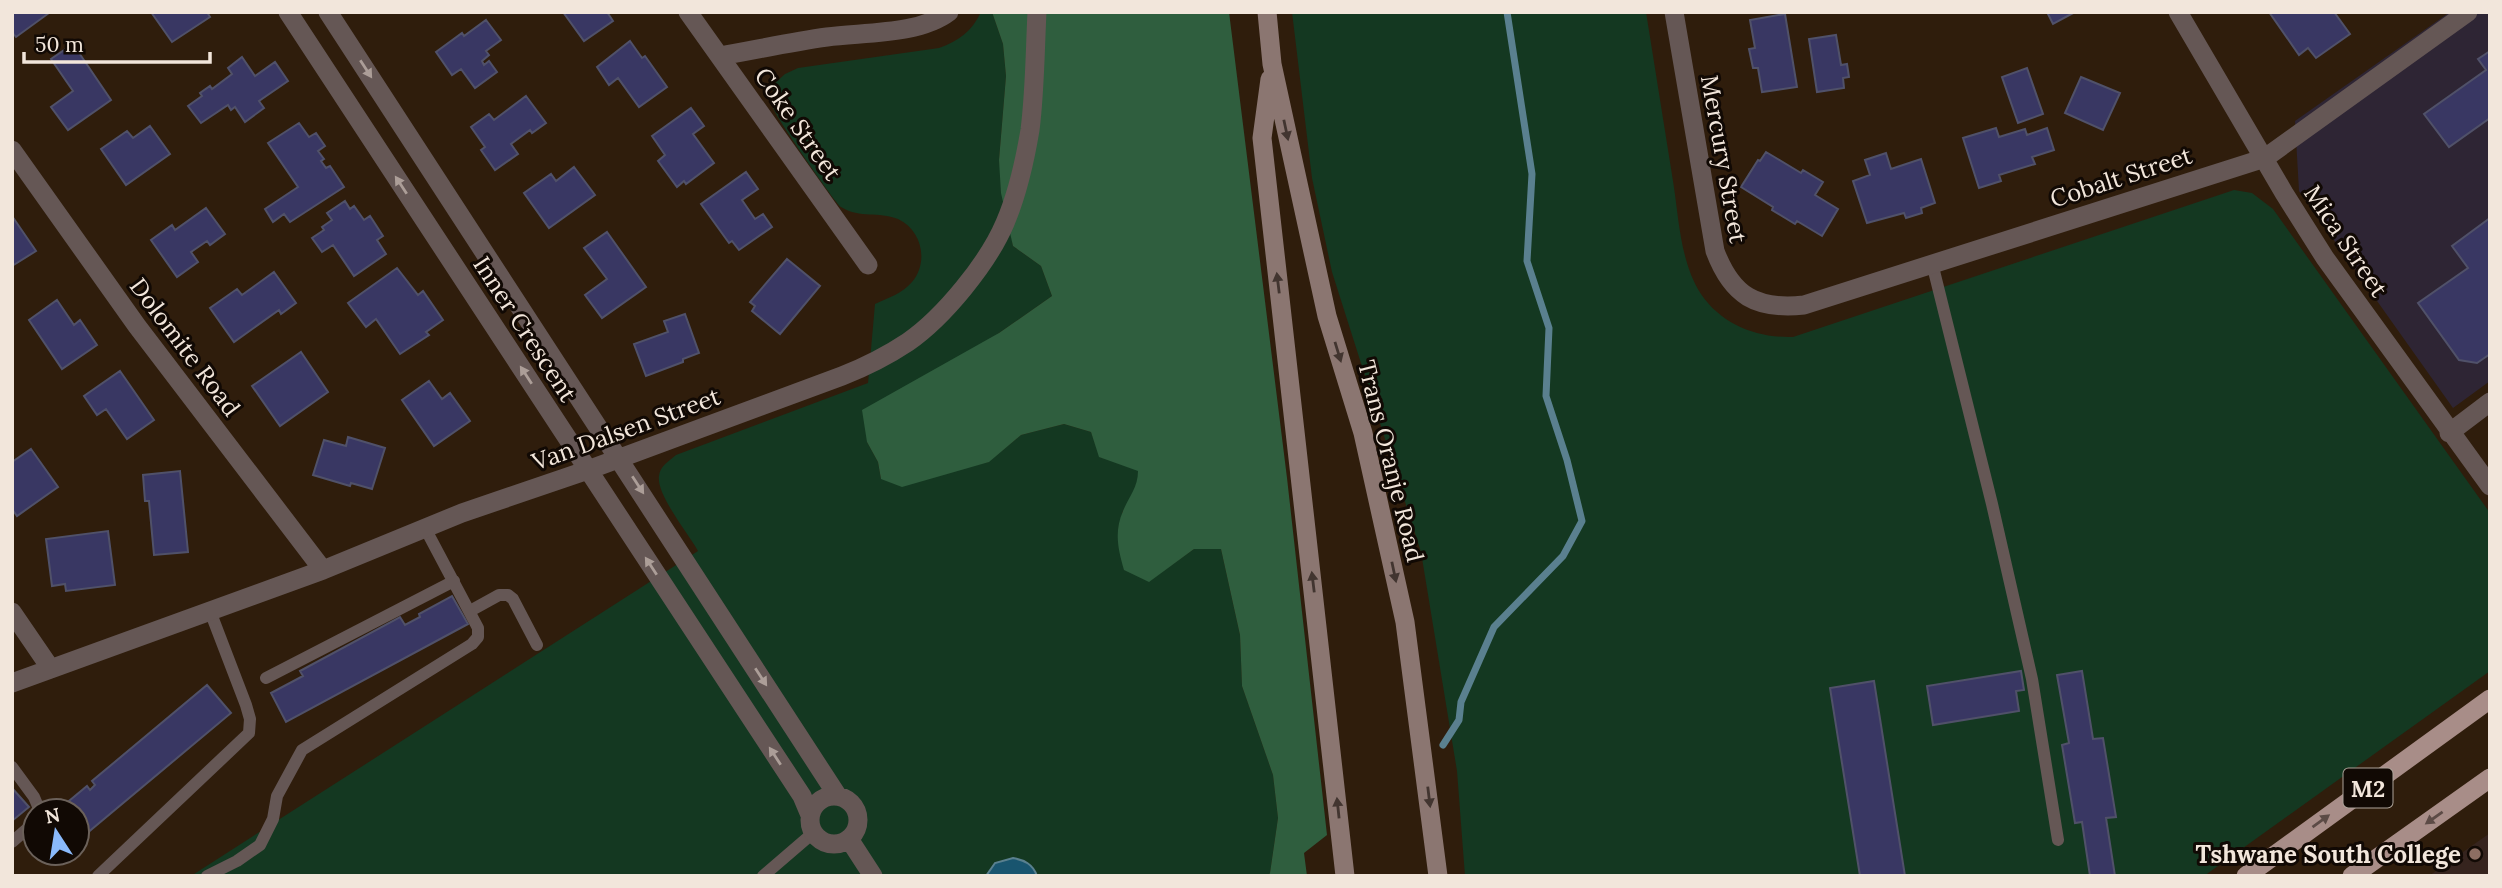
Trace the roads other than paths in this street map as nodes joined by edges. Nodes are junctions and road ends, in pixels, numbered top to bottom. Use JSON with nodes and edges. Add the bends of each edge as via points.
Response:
{"nodes":[{"id":1,"x":288,"y":12,"type":"edge"},
{"id":2,"x":328,"y":12,"type":"edge"},
{"id":3,"x":688,"y":12,"type":"edge"},
{"id":4,"x":949,"y":12,"type":"edge"},
{"id":5,"x":1037,"y":12,"type":"edge"},
{"id":6,"x":1267,"y":12,"type":"edge"},
{"id":7,"x":1674,"y":12,"type":"edge"},
{"id":8,"x":2178,"y":12,"type":"edge"},
{"id":9,"x":2468,"y":12,"type":"edge"},
{"id":10,"x":720,"y":56,"type":"junction"},
{"id":11,"x":1272,"y":64,"type":"junction"},
{"id":12,"x":12,"y":150,"type":"edge"},
{"id":13,"x":2265,"y":158,"type":"junction"},
{"id":14,"x":1932,"y":263,"type":"junction"},
{"id":15,"x":868,"y":265,"type":"dead end"},
{"id":16,"x":1753,"y":300,"type":"joint"},
{"id":17,"x":2490,"y":402,"type":"edge"},
{"id":18,"x":2449,"y":433,"type":"junction"},
{"id":19,"x":620,"y":457,"type":"junction"},
{"id":20,"x":588,"y":470,"type":"junction"},
{"id":21,"x":2490,"y":486,"type":"edge"},
{"id":22,"x":425,"y":528,"type":"junction"},
{"id":23,"x":323,"y":570,"type":"junction"},
{"id":24,"x":454,"y":580,"type":"junction"},
{"id":25,"x":210,"y":611,"type":"junction"},
{"id":26,"x":470,"y":611,"type":"junction"},
{"id":27,"x":12,"y":612,"type":"edge"},
{"id":28,"x":537,"y":645,"type":"dead end"},
{"id":29,"x":51,"y":669,"type":"junction"},
{"id":30,"x":266,"y":678,"type":"dead end"},
{"id":31,"x":12,"y":683,"type":"edge"},
{"id":32,"x":2490,"y":699,"type":"edge"},
{"id":33,"x":12,"y":767,"type":"edge"},
{"id":34,"x":2490,"y":778,"type":"edge"},
{"id":35,"x":837,"y":795,"type":"junction"},
{"id":36,"x":34,"y":797,"type":"edge"},
{"id":37,"x":812,"y":824,"type":"junction"},
{"id":38,"x":849,"y":839,"type":"junction"},
{"id":39,"x":2058,"y":840,"type":"dead end"},
{"id":40,"x":98,"y":876,"type":"edge"},
{"id":41,"x":207,"y":876,"type":"edge"},
{"id":42,"x":763,"y":876,"type":"edge"},
{"id":43,"x":873,"y":876,"type":"edge"},
{"id":44,"x":1345,"y":876,"type":"edge"},
{"id":45,"x":1438,"y":876,"type":"edge"},
{"id":46,"x":2246,"y":876,"type":"edge"},
{"id":47,"x":2352,"y":876,"type":"edge"}],
"edges":[{"from":20,"to":1,"type":"street","name":"Inner Crescent","one_way":true},
{"from":2,"to":19,"type":"street","name":"Inner Crescent","one_way":true},
{"from":3,"to":10,"type":"street","name":"Coke Street"},
{"from":4,"to":10,"type":"street","via":[[908,28]]},
{"from":5,"to":19,"type":"street","name":"Van Dalsen Street","via":[[1029,131],[1005,223],[977,269],[930,324],[866,367]]},
{"from":6,"to":11,"type":"main road","name":"Trans Oranje Road"},
{"from":7,"to":16,"type":"street","name":"Mercury Street","via":[[1715,251],[1729,282]]},
{"from":8,"to":13,"type":"street","name":"Mica Street"},
{"from":9,"to":13,"type":"street","name":"Cobalt Street"},
{"from":10,"to":15,"type":"street","name":"Coke Street"},
{"from":44,"to":11,"type":"main road","name":"Trans Oranje Road","one_way":true,"via":[[1262,138]]},
{"from":11,"to":45,"type":"main road","name":"Trans Oranje Road","one_way":true,"via":[[1327,316],[1363,433],[1405,622]]},
{"from":12,"to":23,"type":"street","name":"Dolomite Road","via":[[137,326]]},
{"from":13,"to":14,"type":"street","name":"Cobalt Street"},
{"from":13,"to":18,"type":"street","name":"Mica Street","via":[[2325,258]]},
{"from":14,"to":16,"type":"street","name":"Cobalt Street","via":[[1804,305],[1776,307]]},
{"from":14,"to":39,"type":"lane","via":[[2032,680]]},
{"from":17,"to":18,"type":"street"},
{"from":18,"to":21,"type":"street","name":"Mica Street"},
{"from":19,"to":20,"type":"street","name":"Van Dalsen Street"},
{"from":19,"to":35,"type":"street","name":"Inner Crescent","one_way":true},
{"from":20,"to":22,"type":"street","name":"Van Dalsen Street"},
{"from":37,"to":20,"type":"street","name":"Inner Crescent","one_way":true,"via":[[794,784]]},
{"from":22,"to":23,"type":"street","name":"Van Dalsen Street"},
{"from":22,"to":24,"type":"lane"},
{"from":23,"to":25,"type":"street","name":"Van Dalsen Street"},
{"from":24,"to":26,"type":"lane"},
{"from":24,"to":30,"type":"lane"},
{"from":25,"to":29,"type":"street","name":"Van Dalsen Street"},
{"from":25,"to":40,"type":"lane","via":[[246,705],[249,733]]},
{"from":26,"to":28,"type":"lane","via":[[508,595]]},
{"from":26,"to":41,"type":"lane","via":[[478,628],[472,644],[302,750],[277,796],[273,819],[260,845]]},
{"from":27,"to":29,"type":"street"},
{"from":29,"to":31,"type":"street","name":"Van Dalsen Street"},
{"from":46,"to":32,"type":"main road","number":"M2","one_way":true},
{"from":33,"to":36,"type":"lane"},
{"from":34,"to":47,"type":"main road","number":"M2","one_way":true},
{"from":35,"to":37,"type":"street","via":[[815,804]]},
{"from":35,"to":38,"type":"street","via":[[856,810],[858,826]]},
{"from":37,"to":38,"type":"street","via":[[819,839],[833,844]]},
{"from":37,"to":42,"type":"lane"},
{"from":38,"to":43,"type":"street"}]}
